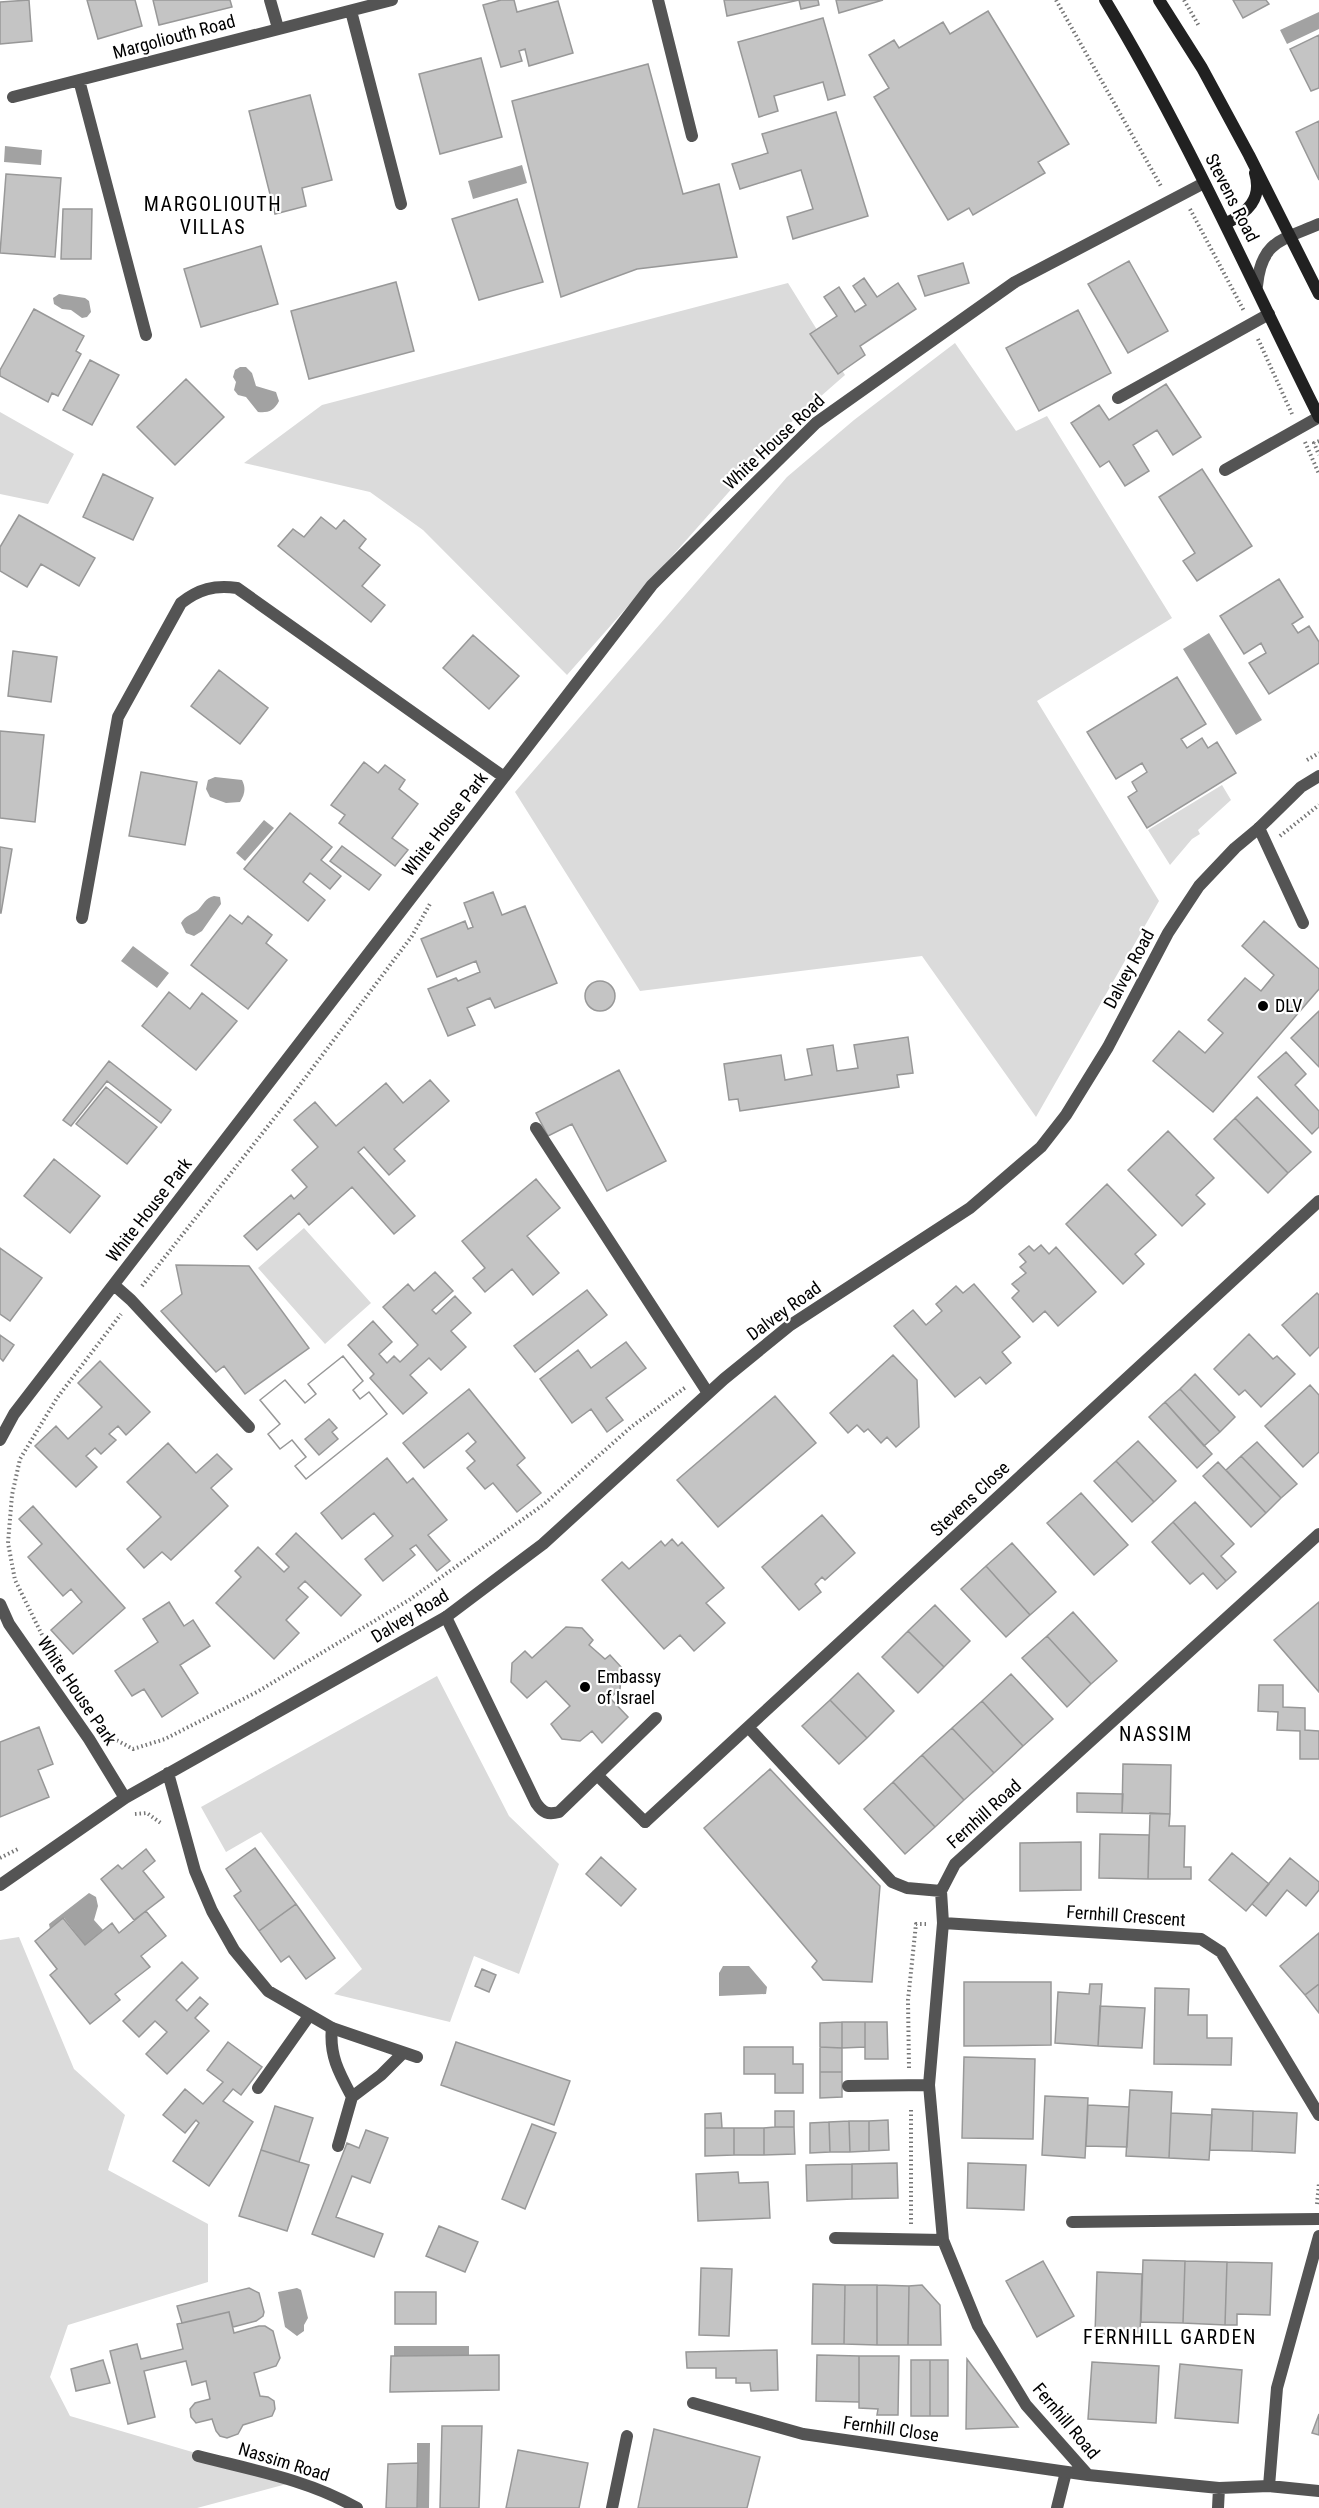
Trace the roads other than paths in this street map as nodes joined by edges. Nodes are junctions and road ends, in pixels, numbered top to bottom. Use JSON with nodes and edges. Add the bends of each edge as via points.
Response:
{"nodes":[{"id":1,"x":270,"y":0,"type":"edge"},
{"id":2,"x":392,"y":0,"type":"edge"},
{"id":3,"x":658,"y":0,"type":"edge"},
{"id":4,"x":1105,"y":0,"type":"edge"},
{"id":5,"x":1158,"y":0,"type":"edge"},
{"id":6,"x":351,"y":11,"type":"junction"},
{"id":7,"x":278,"y":28,"type":"junction"},
{"id":8,"x":79,"y":80,"type":"junction"},
{"id":9,"x":12,"y":97,"type":"dead end"},
{"id":10,"x":692,"y":136,"type":"dead end"},
{"id":11,"x":1250,"y":155,"type":"junction"},
{"id":12,"x":1204,"y":183,"type":"junction"},
{"id":13,"x":401,"y":204,"type":"dead end"},
{"id":14,"x":1225,"y":224,"type":"junction"},
{"id":15,"x":1319,"y":224,"type":"edge"},
{"id":16,"x":1292,"y":236,"type":"junction"},
{"id":17,"x":1257,"y":286,"type":"junction"},
{"id":18,"x":1319,"y":294,"type":"edge"},
{"id":19,"x":1269,"y":314,"type":"junction"},
{"id":20,"x":146,"y":335,"type":"dead end"},
{"id":21,"x":1118,"y":398,"type":"dead end"},
{"id":22,"x":1319,"y":417,"type":"edge"},
{"id":23,"x":1225,"y":470,"type":"dead end"},
{"id":24,"x":1319,"y":776,"type":"edge"},
{"id":25,"x":504,"y":777,"type":"junction"},
{"id":26,"x":1259,"y":828,"type":"junction"},
{"id":27,"x":82,"y":918,"type":"dead end"},
{"id":28,"x":1303,"y":922,"type":"dead end"},
{"id":29,"x":536,"y":1128,"type":"dead end"},
{"id":30,"x":1319,"y":1201,"type":"edge"},
{"id":31,"x":114,"y":1285,"type":"junction"},
{"id":32,"x":708,"y":1393,"type":"junction"},
{"id":33,"x":249,"y":1427,"type":"dead end"},
{"id":34,"x":0,"y":1440,"type":"edge"},
{"id":35,"x":1319,"y":1534,"type":"edge"},
{"id":36,"x":0,"y":1604,"type":"edge"},
{"id":37,"x":446,"y":1617,"type":"junction"},
{"id":38,"x":656,"y":1718,"type":"dead end"},
{"id":39,"x":749,"y":1728,"type":"junction"},
{"id":40,"x":168,"y":1773,"type":"junction"},
{"id":41,"x":597,"y":1775,"type":"junction"},
{"id":42,"x":125,"y":1798,"type":"junction"},
{"id":43,"x":0,"y":1885,"type":"edge"},
{"id":44,"x":941,"y":1891,"type":"junction"},
{"id":45,"x":943,"y":1923,"type":"junction"},
{"id":46,"x":309,"y":2016,"type":"junction"},
{"id":47,"x":332,"y":2028,"type":"junction"},
{"id":48,"x":403,"y":2053,"type":"junction"},
{"id":49,"x":417,"y":2058,"type":"dead end"},
{"id":50,"x":929,"y":2085,"type":"junction"},
{"id":51,"x":848,"y":2086,"type":"dead end"},
{"id":52,"x":258,"y":2088,"type":"dead end"},
{"id":53,"x":352,"y":2097,"type":"junction"},
{"id":54,"x":1319,"y":2115,"type":"edge"},
{"id":55,"x":338,"y":2146,"type":"dead end"},
{"id":56,"x":1319,"y":2219,"type":"edge"},
{"id":57,"x":1072,"y":2222,"type":"dead end"},
{"id":58,"x":1319,"y":2236,"type":"edge"},
{"id":59,"x":835,"y":2238,"type":"dead end"},
{"id":60,"x":943,"y":2240,"type":"junction"},
{"id":61,"x":693,"y":2403,"type":"dead end"},
{"id":62,"x":627,"y":2436,"type":"dead end"},
{"id":63,"x":198,"y":2456,"type":"dead end"},
{"id":64,"x":1066,"y":2472,"type":"junction"},
{"id":65,"x":1088,"y":2475,"type":"junction"},
{"id":66,"x":1269,"y":2486,"type":"junction"},
{"id":67,"x":1218,"y":2488,"type":"junction"},
{"id":68,"x":1319,"y":2491,"type":"edge"},
{"id":69,"x":357,"y":2508,"type":"edge"},
{"id":70,"x":612,"y":2508,"type":"edge"},
{"id":71,"x":1057,"y":2508,"type":"edge"},
{"id":72,"x":1218,"y":2508,"type":"edge"}],
"edges":[{"from":1,"to":7,"type":"street"},
{"from":2,"to":6,"type":"street","name":"Margoliouth Road"},
{"from":3,"to":10,"type":"street"},
{"from":4,"to":12,"type":"main road","name":"Stevens Road","via":[[1144,65]]},
{"from":5,"to":11,"type":"main road","name":"Stevens Road","via":[[1202,68]]},
{"from":6,"to":7,"type":"street","name":"Margoliouth Road"},
{"from":6,"to":13,"type":"street"},
{"from":7,"to":8,"type":"street","name":"Margoliouth Road"},
{"from":8,"to":9,"type":"street","name":"Margoliouth Road"},
{"from":8,"to":20,"type":"street"},
{"from":11,"to":14,"type":"main road","via":[[1257,181],[1256,195],[1245,213]]},
{"from":11,"to":16,"type":"main road","name":"Stevens Road"},
{"from":12,"to":14,"type":"main road","name":"Stevens Road"},
{"from":12,"to":25,"type":"street","name":"White House Road","via":[[1015,282],[816,423],[652,585]]},
{"from":14,"to":17,"type":"main road","name":"Stevens Road"},
{"from":15,"to":16,"type":"street"},
{"from":16,"to":17,"type":"street","via":[[1265,254],[1258,267]]},
{"from":16,"to":18,"type":"main road","name":"Stevens Road"},
{"from":17,"to":19,"type":"main road","name":"Stevens Road"},
{"from":19,"to":21,"type":"street"},
{"from":19,"to":22,"type":"main road","name":"Stevens Road"},
{"from":22,"to":23,"type":"street"},
{"from":24,"to":26,"type":"street","name":"Dalvey Road","via":[[1301,787]]},
{"from":25,"to":27,"type":"street","name":"White House Park","via":[[237,588],[207,588],[181,603],[118,717]]},
{"from":25,"to":31,"type":"street","name":"White House Park"},
{"from":26,"to":28,"type":"street"},
{"from":26,"to":32,"type":"street","name":"Dalvey Road","via":[[1199,886],[1168,933],[1108,1047],[1041,1147],[970,1208],[789,1326]]},
{"from":29,"to":32,"type":"street"},
{"from":30,"to":39,"type":"street","name":"Stevens Close"},
{"from":31,"to":33,"type":"street"},
{"from":31,"to":34,"type":"street","name":"White House Park","via":[[14,1414]]},
{"from":32,"to":37,"type":"street","name":"Dalvey Road","via":[[543,1544]]},
{"from":35,"to":44,"type":"street","name":"Fernhill Road","via":[[955,1864]]},
{"from":36,"to":42,"type":"street","name":"White House Park","via":[[9,1624]]},
{"from":37,"to":40,"type":"street","name":"Dalvey Road"},
{"from":37,"to":41,"type":"street","via":[[541,1810],[559,1812]]},
{"from":38,"to":41,"type":"street"},
{"from":39,"to":41,"type":"street","name":"Stevens Close","via":[[645,1822]]},
{"from":39,"to":44,"type":"street","via":[[892,1882],[907,1888]]},
{"from":40,"to":42,"type":"street","name":"Dalvey Road"},
{"from":40,"to":46,"type":"street","via":[[195,1871],[234,1950],[268,1991]]},
{"from":42,"to":43,"type":"street","name":"Dalvey Road"},
{"from":44,"to":45,"type":"street","name":"Fernhill Road"},
{"from":45,"to":50,"type":"street","name":"Fernhill Road"},
{"from":45,"to":54,"type":"street","name":"Fernhill Crescent","via":[[1201,1939],[1221,1952]]},
{"from":46,"to":47,"type":"street"},
{"from":46,"to":52,"type":"street"},
{"from":47,"to":48,"type":"street"},
{"from":47,"to":53,"type":"street","via":[[334,2064]]},
{"from":48,"to":49,"type":"street"},
{"from":48,"to":53,"type":"street"},
{"from":50,"to":51,"type":"street"},
{"from":50,"to":60,"type":"street","name":"Fernhill Road"},
{"from":53,"to":55,"type":"street"},
{"from":56,"to":57,"type":"street"},
{"from":58,"to":66,"type":"street","via":[[1277,2388]]},
{"from":59,"to":60,"type":"street"},
{"from":60,"to":65,"type":"street","name":"Fernhill Road","via":[[978,2326],[1026,2405]]},
{"from":61,"to":64,"type":"street","name":"Fernhill Close","via":[[803,2434]]},
{"from":62,"to":70,"type":"street"},
{"from":63,"to":69,"type":"street","name":"Nassim Road","via":[[297,2481]]},
{"from":64,"to":65,"type":"street","name":"Fernhill Close"},
{"from":64,"to":71,"type":"street"},
{"from":65,"to":67,"type":"street","name":"Fernhill Road"},
{"from":66,"to":67,"type":"street","name":"Fernhill Road"},
{"from":66,"to":68,"type":"street","name":"Fernhill Road"},
{"from":67,"to":72,"type":"street"}]}
